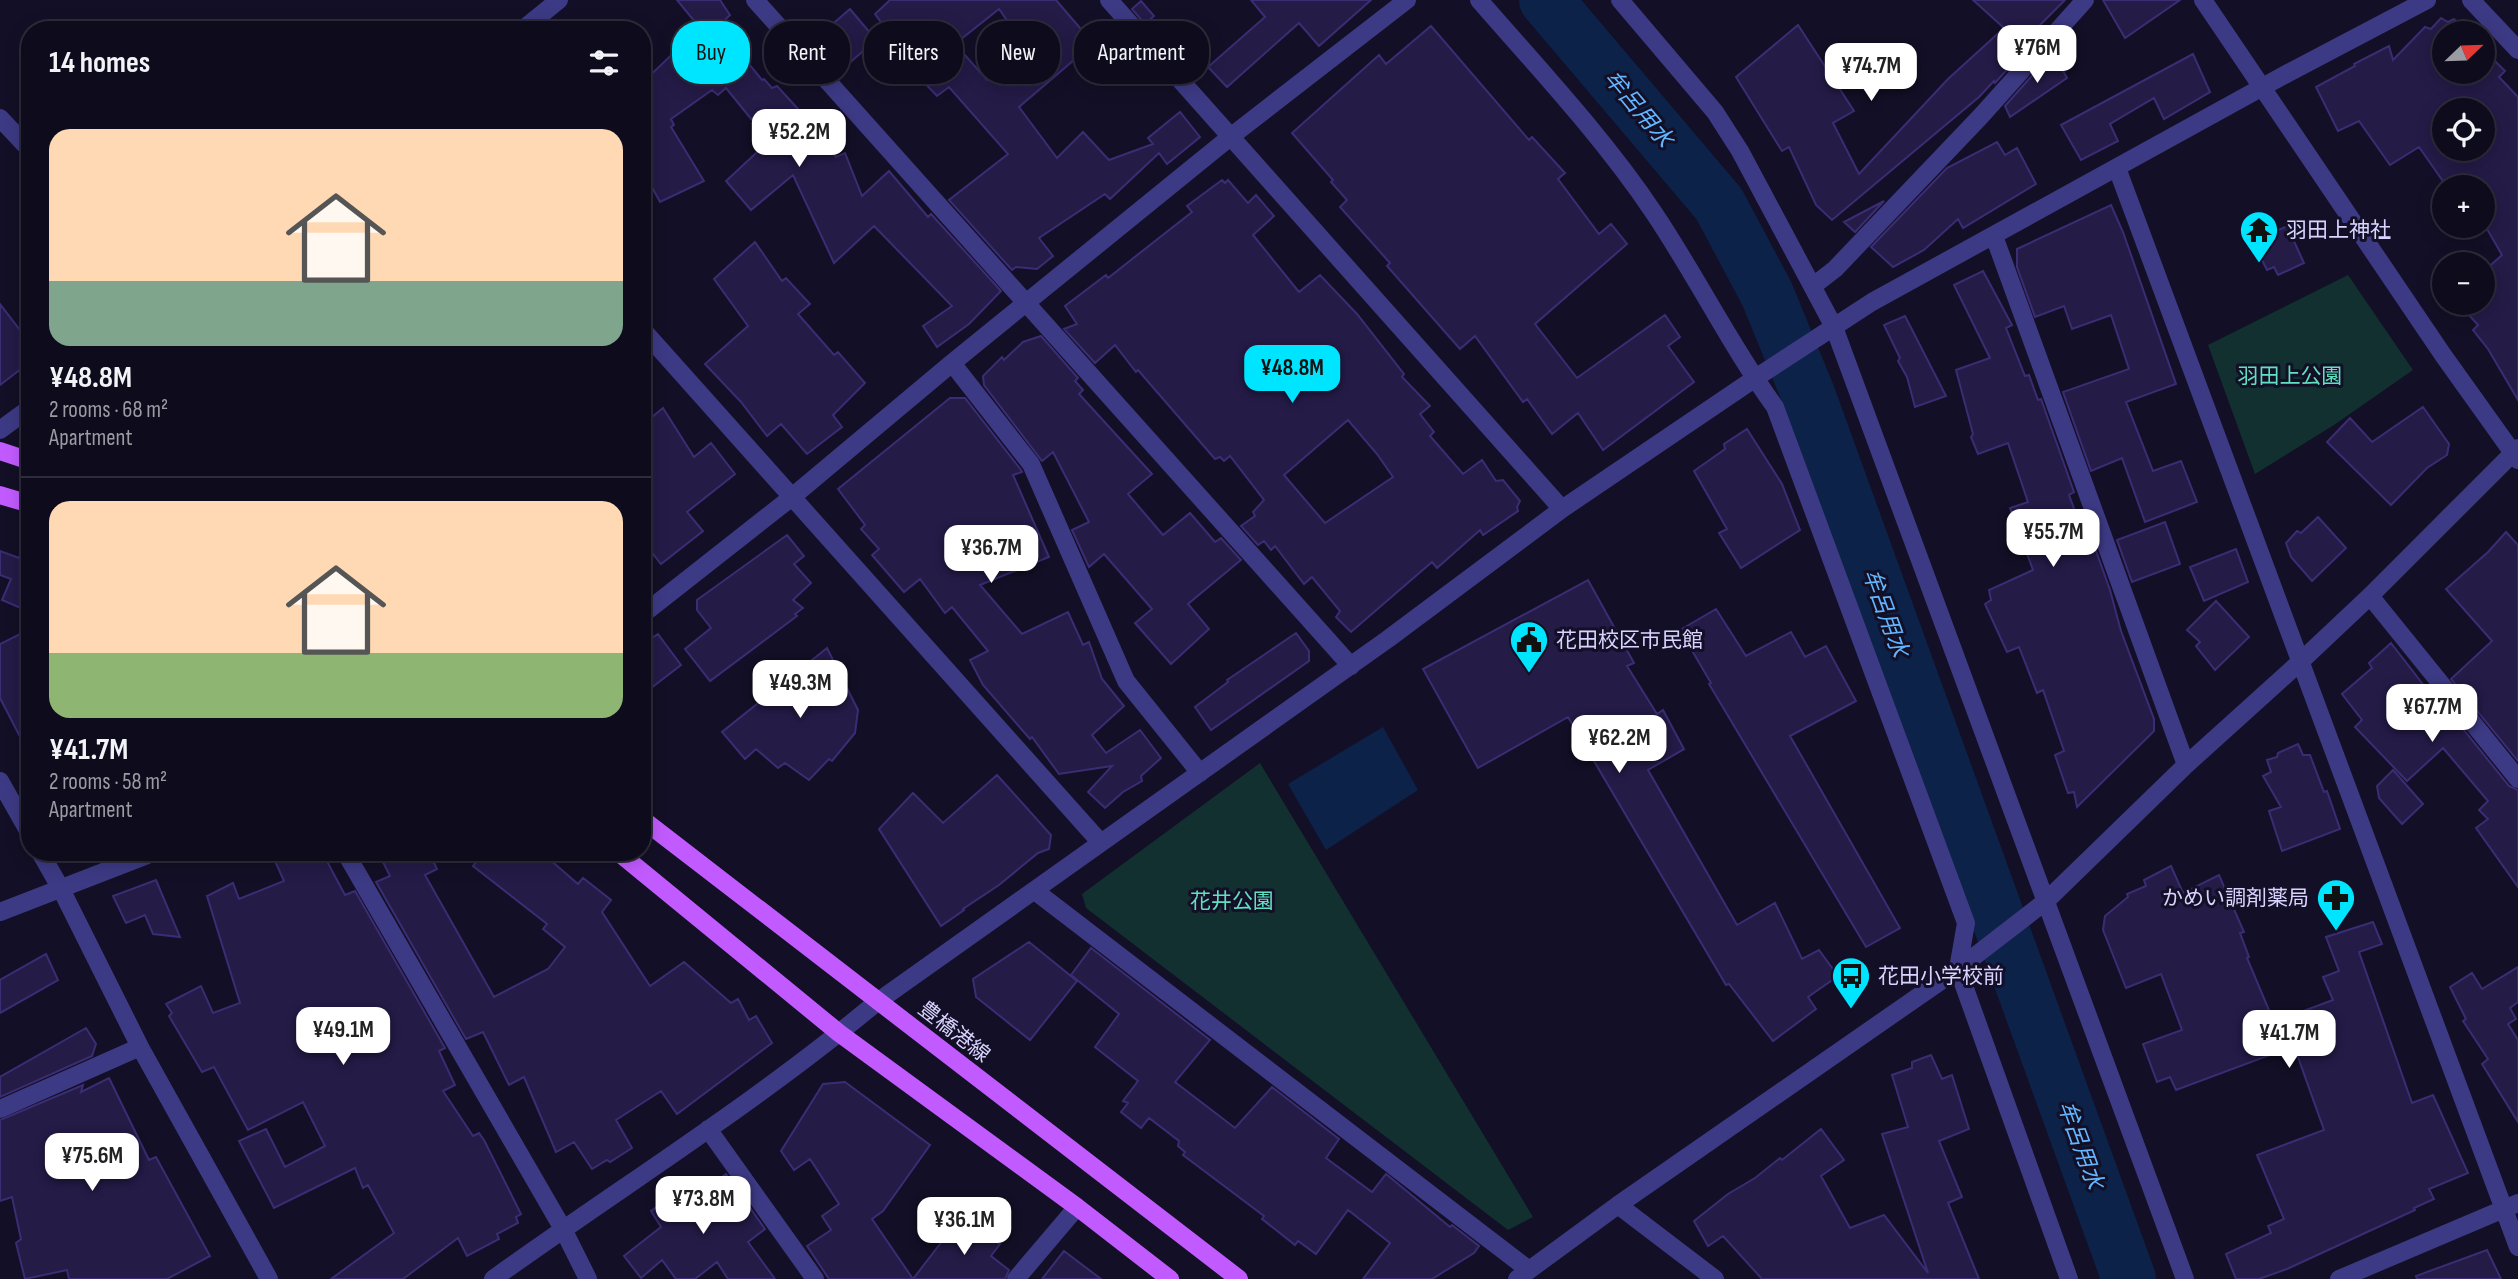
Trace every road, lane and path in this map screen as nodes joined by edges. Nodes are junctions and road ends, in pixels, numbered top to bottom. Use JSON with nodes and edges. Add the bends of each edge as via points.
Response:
{"nodes":[{"id":1,"x":559,"y":0,"type":"edge"},
{"id":2,"x":755,"y":0,"type":"edge"},
{"id":3,"x":1109,"y":0,"type":"edge"},
{"id":4,"x":1407,"y":0,"type":"edge"},
{"id":5,"x":1479,"y":0,"type":"edge"},
{"id":6,"x":1619,"y":0,"type":"edge"},
{"id":7,"x":2085,"y":0,"type":"edge"},
{"id":8,"x":2203,"y":0,"type":"edge"},
{"id":9,"x":2427,"y":0,"type":"edge"},
{"id":10,"x":2471,"y":0,"type":"edge"},
{"id":11,"x":533,"y":21,"type":"edge"},
{"id":12,"x":2518,"y":50,"type":"edge"},
{"id":13,"x":2263,"y":88,"type":"junction"},
{"id":14,"x":0,"y":118,"type":"edge"},
{"id":15,"x":1229,"y":138,"type":"junction"},
{"id":16,"x":21,"y":140,"type":"edge"},
{"id":17,"x":2117,"y":168,"type":"junction"},
{"id":18,"x":1994,"y":236,"type":"junction"},
{"id":19,"x":1813,"y":286,"type":"junction"},
{"id":20,"x":1025,"y":304,"type":"junction"},
{"id":21,"x":1834,"y":327,"type":"junction"},
{"id":22,"x":651,"y":339,"type":"edge"},
{"id":23,"x":952,"y":363,"type":"junction"},
{"id":24,"x":1754,"y":379,"type":"junction"},
{"id":25,"x":21,"y":415,"type":"edge"},
{"id":26,"x":0,"y":430,"type":"edge"},
{"id":27,"x":0,"y":452,"type":"edge"},
{"id":28,"x":2516,"y":454,"type":"edge"},
{"id":29,"x":21,"y":458,"type":"edge"},
{"id":30,"x":0,"y":495,"type":"edge"},
{"id":31,"x":792,"y":497,"type":"junction"},
{"id":32,"x":21,"y":501,"type":"edge"},
{"id":33,"x":1562,"y":509,"type":"junction"},
{"id":34,"x":2370,"y":596,"type":"junction"},
{"id":35,"x":651,"y":608,"type":"edge"},
{"id":36,"x":2300,"y":662,"type":"junction"},
{"id":37,"x":1351,"y":666,"type":"junction"},
{"id":38,"x":2186,"y":765,"type":"junction"},
{"id":39,"x":1200,"y":773,"type":"junction"},
{"id":40,"x":2518,"y":779,"type":"edge"},
{"id":41,"x":0,"y":781,"type":"edge"},
{"id":42,"x":21,"y":818,"type":"edge"},
{"id":43,"x":651,"y":826,"type":"edge"},
{"id":44,"x":1101,"y":843,"type":"junction"},
{"id":45,"x":45,"y":861,"type":"edge"},
{"id":46,"x":132,"y":861,"type":"edge"},
{"id":47,"x":350,"y":861,"type":"edge"},
{"id":48,"x":629,"y":861,"type":"edge"},
{"id":49,"x":61,"y":889,"type":"junction"},
{"id":50,"x":1035,"y":891,"type":"junction"},
{"id":51,"x":2046,"y":901,"type":"junction"},
{"id":52,"x":0,"y":912,"type":"edge"},
{"id":53,"x":1958,"y":969,"type":"junction"},
{"id":54,"x":877,"y":1002,"type":"junction"},
{"id":55,"x":839,"y":1033,"type":"junction"},
{"id":56,"x":140,"y":1047,"type":"junction"},
{"id":57,"x":0,"y":1109,"type":"edge"},
{"id":58,"x":708,"y":1129,"type":"junction"},
{"id":59,"x":1618,"y":1205,"type":"junction"},
{"id":60,"x":2511,"y":1206,"type":"edge"},
{"id":61,"x":1077,"y":1207,"type":"junction"},
{"id":62,"x":562,"y":1229,"type":"junction"},
{"id":63,"x":2518,"y":1247,"type":"edge"},
{"id":64,"x":2366,"y":1274,"type":"edge"},
{"id":65,"x":1523,"y":1275,"type":"edge"},
{"id":66,"x":269,"y":1279,"type":"edge"},
{"id":67,"x":493,"y":1279,"type":"edge"},
{"id":68,"x":589,"y":1279,"type":"edge"},
{"id":69,"x":815,"y":1279,"type":"edge"},
{"id":70,"x":1016,"y":1279,"type":"edge"},
{"id":71,"x":1170,"y":1279,"type":"edge"},
{"id":72,"x":1239,"y":1279,"type":"edge"},
{"id":73,"x":1715,"y":1279,"type":"edge"},
{"id":74,"x":2069,"y":1279,"type":"edge"},
{"id":75,"x":2185,"y":1279,"type":"edge"},
{"id":76,"x":2339,"y":1279,"type":"edge"}],
"edges":[{"from":1,"to":11,"type":"street"},
{"from":2,"to":20,"type":"street"},
{"from":3,"to":15,"type":"street"},
{"from":4,"to":15,"type":"street"},
{"from":5,"to":24,"type":"street","via":[[1599,139],[1654,213]]},
{"from":6,"to":19,"type":"street","via":[[1716,112]]},
{"from":7,"to":19,"type":"street","via":[[1981,116],[1835,269]]},
{"from":8,"to":13,"type":"street"},
{"from":9,"to":13,"type":"street"},
{"from":10,"to":12,"type":"street"},
{"from":13,"to":17,"type":"street"},
{"from":13,"to":28,"type":"street"},
{"from":14,"to":16,"type":"street"},
{"from":15,"to":20,"type":"street"},
{"from":15,"to":33,"type":"street"},
{"from":17,"to":18,"type":"street"},
{"from":17,"to":36,"type":"street"},
{"from":18,"to":21,"type":"street"},
{"from":18,"to":38,"type":"street"},
{"from":19,"to":21,"type":"street"},
{"from":20,"to":23,"type":"street"},
{"from":20,"to":37,"type":"street"},
{"from":21,"to":24,"type":"street"},
{"from":21,"to":51,"type":"street"},
{"from":22,"to":31,"type":"street"},
{"from":23,"to":31,"type":"street"},
{"from":23,"to":39,"type":"street","via":[[1031,464],[1126,681]]},
{"from":24,"to":33,"type":"street"},
{"from":24,"to":53,"type":"street","via":[[1775,407],[1966,923]]},
{"from":25,"to":26,"type":"street"},
{"from":27,"to":29,"type":"main road"},
{"from":28,"to":34,"type":"street"},
{"from":30,"to":32,"type":"main road"},
{"from":31,"to":35,"type":"street"},
{"from":31,"to":44,"type":"street"},
{"from":33,"to":37,"type":"street"},
{"from":34,"to":36,"type":"street"},
{"from":34,"to":40,"type":"street"},
{"from":36,"to":38,"type":"street"},
{"from":36,"to":60,"type":"street"},
{"from":37,"to":39,"type":"street"},
{"from":38,"to":51,"type":"street"},
{"from":39,"to":44,"type":"street"},
{"from":41,"to":42,"type":"street"},
{"from":43,"to":54,"type":"main road","name":"豊橋港線"},
{"from":44,"to":50,"type":"street"},
{"from":45,"to":49,"type":"street"},
{"from":46,"to":49,"type":"street"},
{"from":47,"to":62,"type":"street"},
{"from":48,"to":55,"type":"main road"},
{"from":49,"to":52,"type":"street"},
{"from":49,"to":56,"type":"street"},
{"from":50,"to":54,"type":"street"},
{"from":50,"to":65,"type":"street"},
{"from":51,"to":53,"type":"street"},
{"from":51,"to":75,"type":"street"},
{"from":53,"to":59,"type":"street"},
{"from":53,"to":74,"type":"street"},
{"from":54,"to":55,"type":"street"},
{"from":54,"to":72,"type":"main road","name":"豊橋港線"},
{"from":55,"to":58,"type":"street"},
{"from":55,"to":61,"type":"main road"},
{"from":56,"to":57,"type":"street"},
{"from":56,"to":66,"type":"street"},
{"from":58,"to":62,"type":"street"},
{"from":58,"to":69,"type":"street"},
{"from":59,"to":65,"type":"street"},
{"from":59,"to":73,"type":"street"},
{"from":60,"to":63,"type":"street"},
{"from":60,"to":64,"type":"street"},
{"from":61,"to":70,"type":"street"},
{"from":61,"to":71,"type":"main road"},
{"from":62,"to":67,"type":"street"},
{"from":62,"to":68,"type":"street"},
{"from":64,"to":76,"type":"street"}]}
